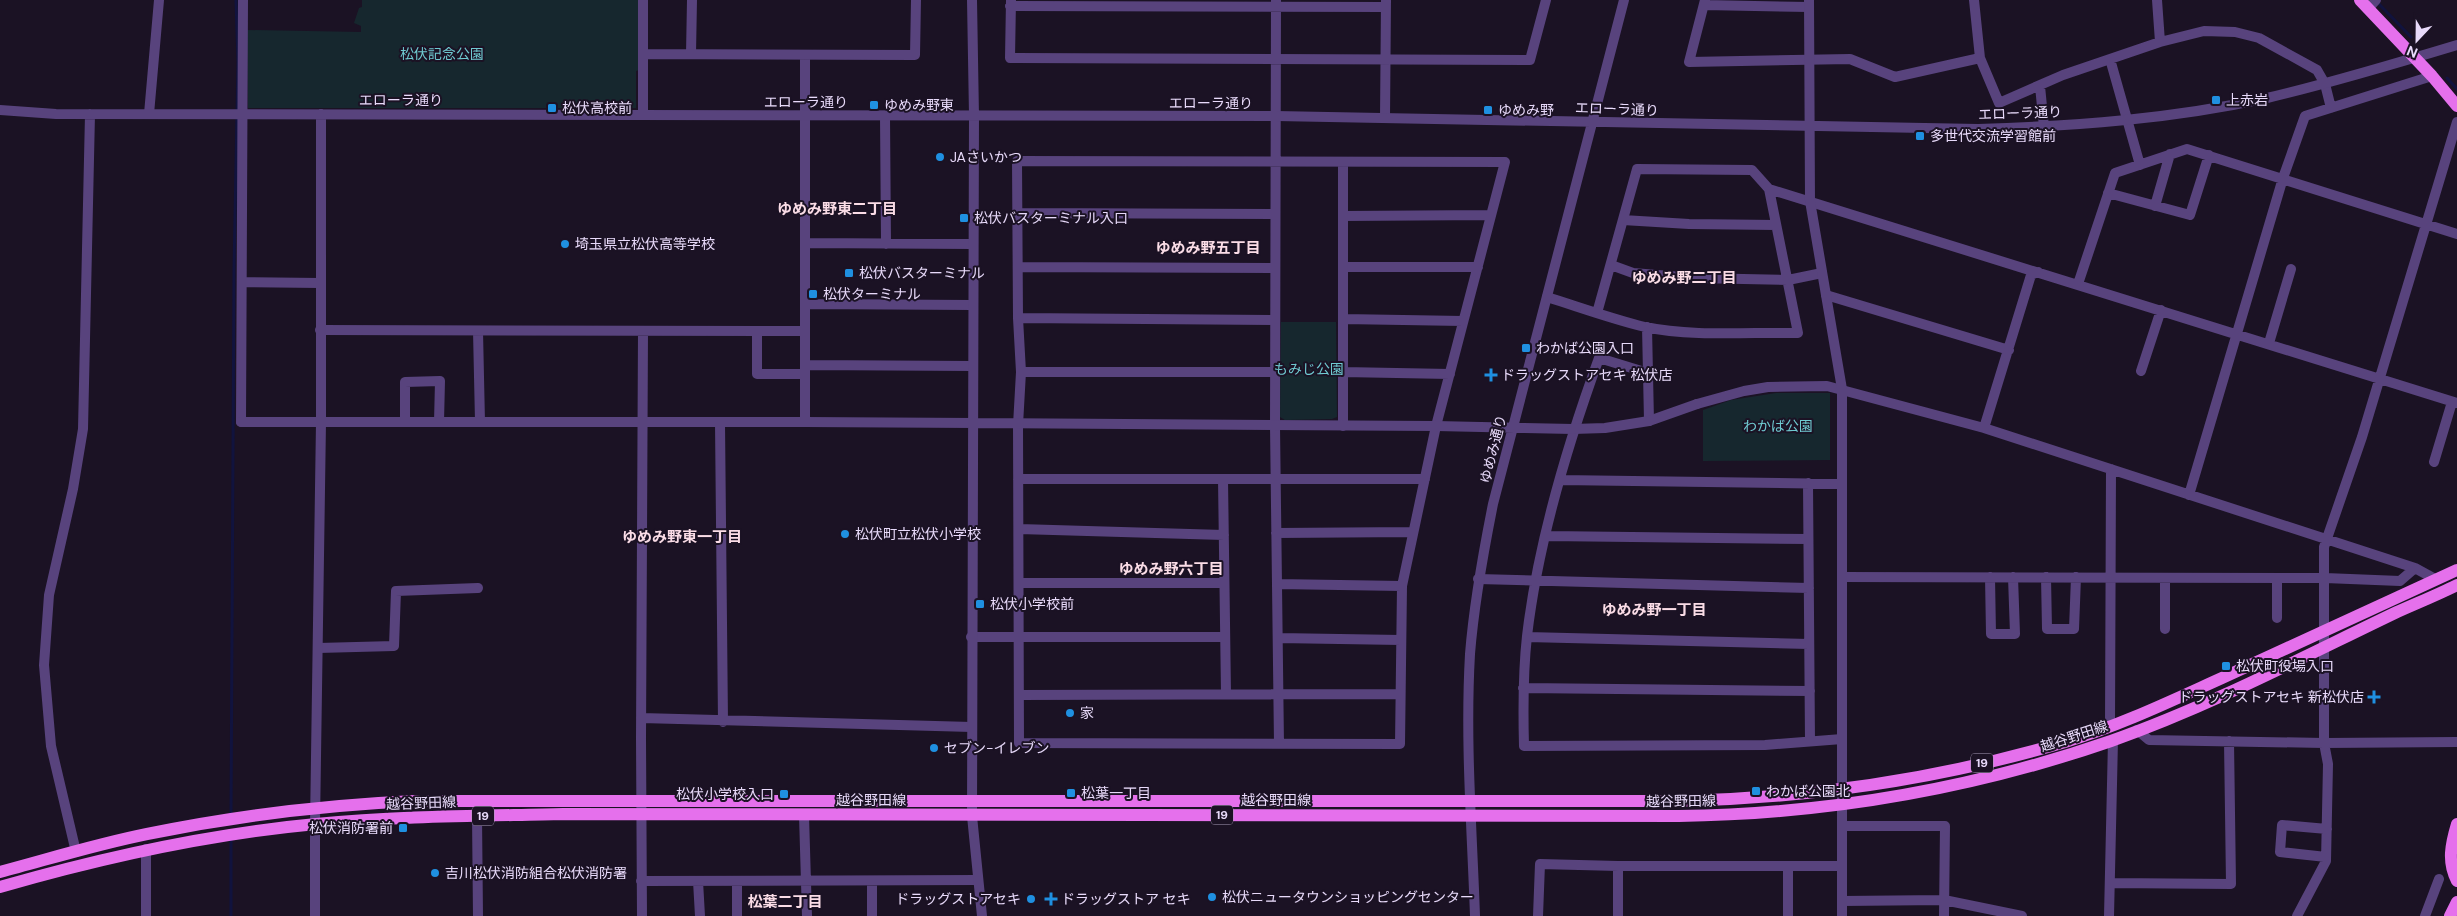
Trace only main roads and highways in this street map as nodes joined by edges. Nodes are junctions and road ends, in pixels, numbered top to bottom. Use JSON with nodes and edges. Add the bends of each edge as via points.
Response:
{"nodes":[{"id":1,"x":2368,"y":3,"type":"edge"},
{"id":2,"x":2457,"y":106,"type":"edge"},
{"id":3,"x":2457,"y":570,"type":"edge"},
{"id":4,"x":2457,"y":585,"type":"edge"},
{"id":5,"x":2457,"y":824,"type":"edge"},
{"id":6,"x":0,"y":872,"type":"edge"},
{"id":7,"x":2457,"y":881,"type":"edge"},
{"id":8,"x":0,"y":887,"type":"edge"},
{"id":9,"x":2457,"y":902,"type":"edge"},
{"id":10,"x":2450,"y":916,"type":"edge"}],
"edges":[{"from":1,"to":2,"type":"main road"},
{"from":3,"to":6,"type":"main road","name":"越谷野田線","number":"19","via":[[2189,693],[2066,742],[1967,767],[1842,790],[1741,799],[414,801],[316,808],[178,828]]},
{"from":4,"to":8,"type":"main road","name":"越谷野田線","number":"19","via":[[2324,649],[2113,740],[1976,781],[1842,806],[1742,815],[1472,817],[477,816],[315,824],[236,833],[146,848]]},
{"from":5,"to":7,"type":"main road","via":[[2450,862]]},
{"from":9,"to":10,"type":"main road"}]}
